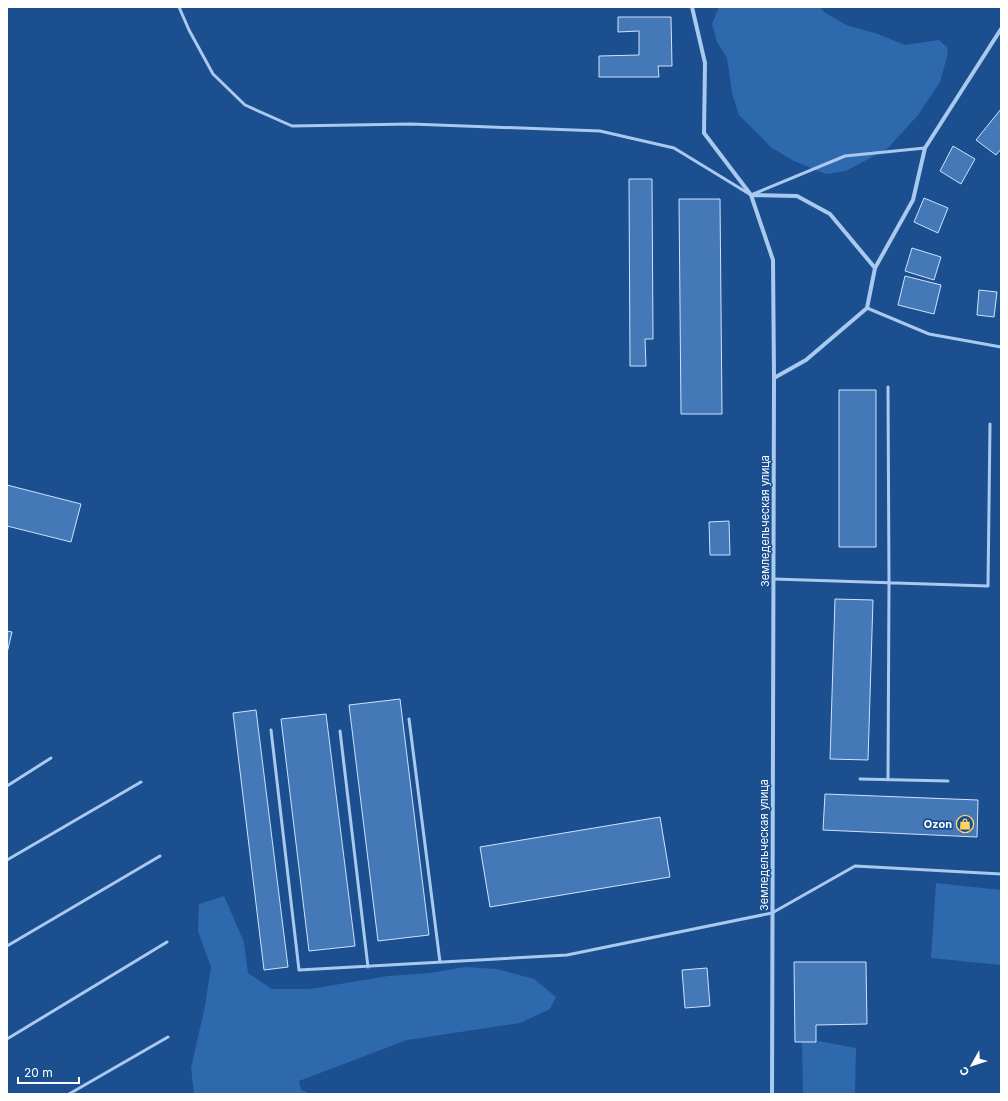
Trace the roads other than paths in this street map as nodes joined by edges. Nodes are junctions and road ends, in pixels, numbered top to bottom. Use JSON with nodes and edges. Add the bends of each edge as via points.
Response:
{"nodes":[{"id":1,"x":179,"y":7,"type":"edge"},
{"id":2,"x":692,"y":7,"type":"edge"},
{"id":3,"x":1001,"y":30,"type":"edge"},
{"id":4,"x":926,"y":148,"type":"junction"},
{"id":5,"x":751,"y":195,"type":"junction"},
{"id":6,"x":875,"y":268,"type":"junction"},
{"id":7,"x":867,"y":308,"type":"junction"},
{"id":8,"x":1001,"y":347,"type":"edge"},
{"id":9,"x":774,"y":378,"type":"junction"},
{"id":10,"x":888,"y":387,"type":"dead end"},
{"id":11,"x":990,"y":424,"type":"dead end"},
{"id":12,"x":774,"y":579,"type":"junction"},
{"id":13,"x":889,"y":582,"type":"junction"},
{"id":14,"x":409,"y":719,"type":"dead end"},
{"id":15,"x":271,"y":730,"type":"dead end"},
{"id":16,"x":340,"y":731,"type":"dead end"},
{"id":17,"x":51,"y":758,"type":"dead end"},
{"id":18,"x":860,"y":779,"type":"dead end"},
{"id":19,"x":888,"y":780,"type":"junction"},
{"id":20,"x":948,"y":781,"type":"dead end"},
{"id":21,"x":141,"y":782,"type":"dead end"},
{"id":22,"x":7,"y":786,"type":"edge"},
{"id":23,"x":160,"y":856,"type":"dead end"},
{"id":24,"x":7,"y":860,"type":"edge"},
{"id":25,"x":1001,"y":874,"type":"edge"},
{"id":26,"x":772,"y":913,"type":"junction"},
{"id":27,"x":167,"y":942,"type":"dead end"},
{"id":28,"x":7,"y":946,"type":"edge"},
{"id":29,"x":440,"y":962,"type":"junction"},
{"id":30,"x":368,"y":967,"type":"junction"},
{"id":31,"x":168,"y":1037,"type":"dead end"},
{"id":32,"x":7,"y":1039,"type":"edge"},
{"id":33,"x":69,"y":1094,"type":"edge"},
{"id":34,"x":772,"y":1094,"type":"edge"}],
"edges":[{"from":1,"to":5,"type":"lane","via":[[213,74],[246,105],[292,126],[411,124],[600,131],[674,148]]},
{"from":2,"to":5,"type":"street","name":"Земледельческая улица","via":[[705,63],[704,133]]},
{"from":3,"to":4,"type":"street"},
{"from":4,"to":5,"type":"lane","via":[[845,156]]},
{"from":4,"to":6,"type":"street","via":[[913,200]]},
{"from":5,"to":6,"type":"street","via":[[797,196],[830,214]]},
{"from":5,"to":9,"type":"street","name":"Земледельческая улица","via":[[773,260]]},
{"from":6,"to":7,"type":"street"},
{"from":7,"to":8,"type":"lane","via":[[929,334]]},
{"from":7,"to":9,"type":"street","via":[[806,360]]},
{"from":9,"to":12,"type":"street","name":"Земледельческая улица"},
{"from":10,"to":13,"type":"lane"},
{"from":11,"to":13,"type":"lane","via":[[988,586]]},
{"from":12,"to":13,"type":"lane"},
{"from":12,"to":26,"type":"street","name":"Земледельческая улица"},
{"from":13,"to":19,"type":"lane"},
{"from":14,"to":29,"type":"lane"},
{"from":15,"to":30,"type":"lane","via":[[299,970]]},
{"from":16,"to":30,"type":"lane"},
{"from":17,"to":22,"type":"lane"},
{"from":18,"to":19,"type":"lane"},
{"from":19,"to":20,"type":"lane"},
{"from":21,"to":24,"type":"lane"},
{"from":23,"to":28,"type":"lane"},
{"from":25,"to":26,"type":"lane","via":[[855,866]]},
{"from":26,"to":29,"type":"lane","via":[[567,955]]},
{"from":26,"to":34,"type":"street","name":"Земледельческая улица"},
{"from":27,"to":32,"type":"lane"},
{"from":29,"to":30,"type":"lane"},
{"from":31,"to":33,"type":"lane"}]}
